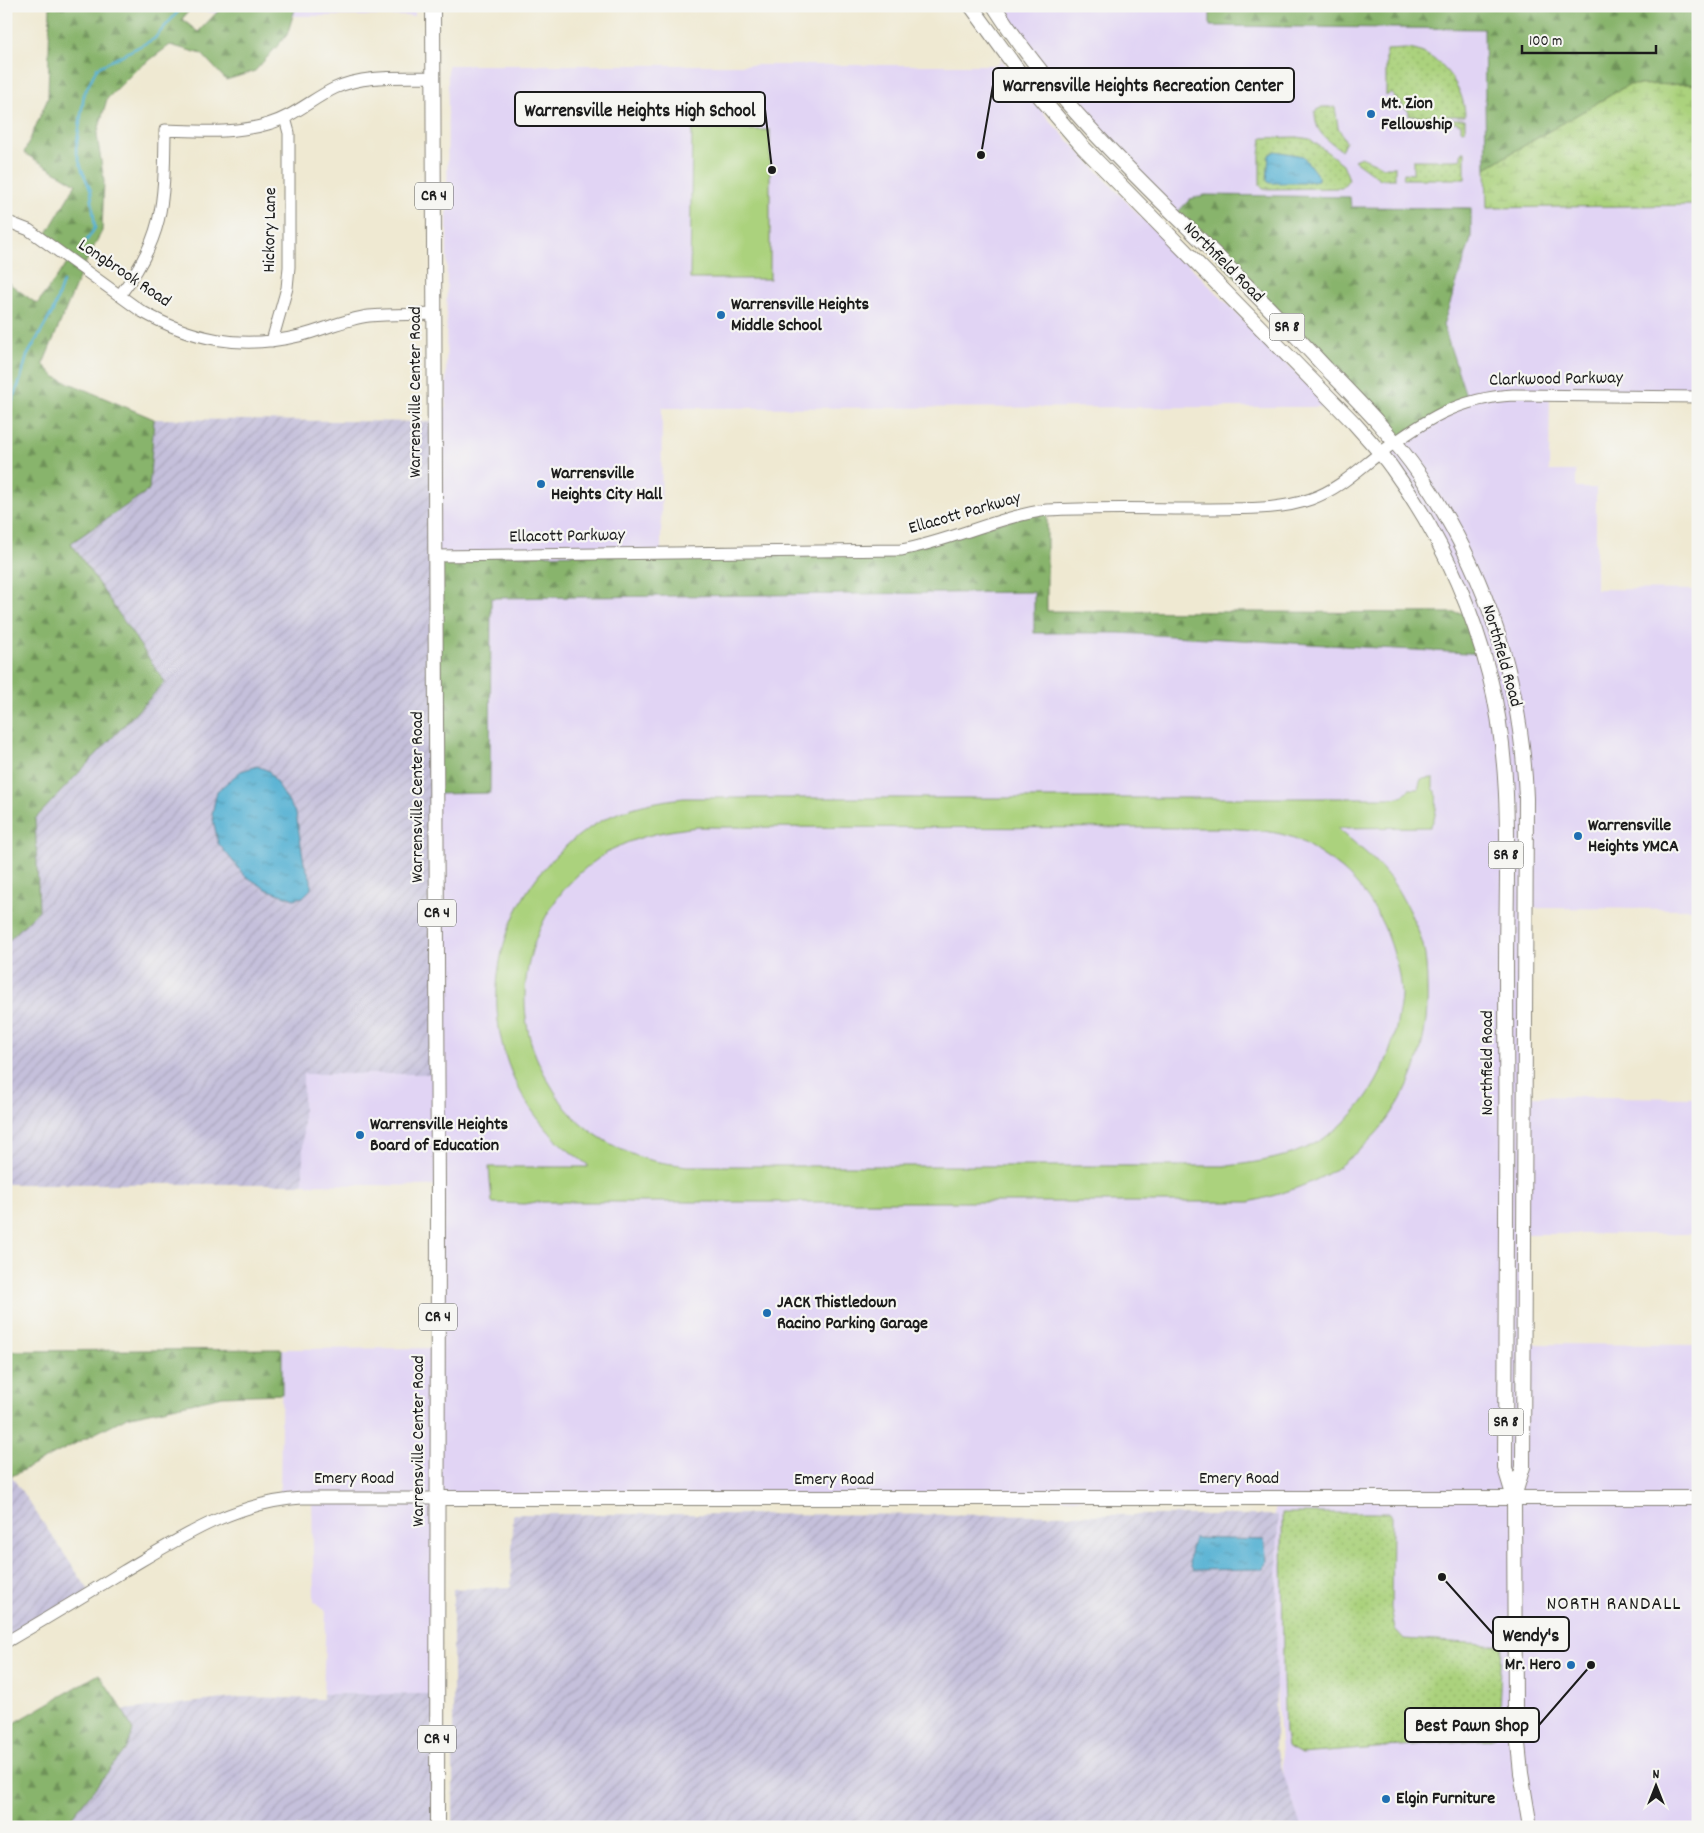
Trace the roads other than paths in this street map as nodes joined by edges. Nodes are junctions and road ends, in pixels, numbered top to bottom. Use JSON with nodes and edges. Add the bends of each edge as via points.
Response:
{"nodes":[{"id":1,"x":434,"y":6,"type":"edge"},
{"id":2,"x":971,"y":6,"type":"edge"},
{"id":3,"x":994,"y":6,"type":"edge"},
{"id":4,"x":434,"y":77,"type":"junction"},
{"id":5,"x":285,"y":118,"type":"junction"},
{"id":6,"x":6,"y":221,"type":"edge"},
{"id":7,"x":120,"y":295,"type":"junction"},
{"id":8,"x":434,"y":314,"type":"junction"},
{"id":9,"x":272,"y":341,"type":"junction"},
{"id":10,"x":1698,"y":397,"type":"edge"},
{"id":11,"x":1396,"y":443,"type":"junction"},
{"id":12,"x":1380,"y":454,"type":"junction"},
{"id":13,"x":435,"y":556,"type":"junction"},
{"id":14,"x":1506,"y":917,"type":"junction"},
{"id":15,"x":1526,"y":917,"type":"junction"},
{"id":16,"x":1507,"y":1011,"type":"junction"},
{"id":17,"x":1525,"y":1011,"type":"junction"},
{"id":18,"x":1506,"y":1172,"type":"junction"},
{"id":19,"x":1525,"y":1172,"type":"junction"},
{"id":20,"x":1506,"y":1344,"type":"junction"},
{"id":21,"x":1524,"y":1344,"type":"junction"},
{"id":22,"x":437,"y":1498,"type":"junction"},
{"id":23,"x":1514,"y":1498,"type":"junction"},
{"id":24,"x":1698,"y":1498,"type":"edge"},
{"id":25,"x":6,"y":1642,"type":"edge"},
{"id":26,"x":437,"y":1827,"type":"edge"},
{"id":27,"x":1530,"y":1827,"type":"edge"}],
"edges":[{"from":1,"to":4,"type":"main road","name":"Warrensville Center Road","number":"CR 4"},
{"from":2,"to":12,"type":"main road","name":"Northfield Road","number":"SR 8","via":[[1022,76],[1083,147],[1354,422]]},
{"from":3,"to":11,"type":"main road","name":"Northfield Road","number":"SR 8","via":[[1040,71],[1096,135],[1307,348]]},
{"from":4,"to":5,"type":"street","via":[[356,81],[337,87]]},
{"from":4,"to":8,"type":"main road","name":"Warrensville Center Road","number":"CR 4"},
{"from":5,"to":7,"type":"street","via":[[235,130],[165,130],[164,191],[157,226],[146,256]]},
{"from":5,"to":9,"type":"street","name":"Hickory Lane","via":[[288,133],[289,268],[287,288]]},
{"from":6,"to":7,"type":"street","name":"Longbrook Road","via":[[29,230]]},
{"from":7,"to":9,"type":"street","name":"Longbrook Road","via":[[160,321],[208,339]]},
{"from":8,"to":9,"type":"street","name":"Longbrook Road","via":[[368,316]]},
{"from":8,"to":13,"type":"main road","name":"Warrensville Center Road","number":"CR 4"},
{"from":10,"to":11,"type":"street","name":"Clarkwood Parkway","via":[[1494,396],[1440,413]]},
{"from":11,"to":12,"type":"street","name":"Ellacott Parkway"},
{"from":11,"to":15,"type":"main road","name":"Northfield Road","number":"SR 8","via":[[1458,537],[1487,601],[1509,671],[1525,779]]},
{"from":12,"to":13,"type":"street","name":"Ellacott Parkway","via":[[1337,487],[1289,505],[1264,509],[1048,510],[1027,513],[901,550]]},
{"from":12,"to":14,"type":"main road","name":"Northfield Road","number":"SR 8","via":[[1414,501],[1454,574],[1489,672],[1498,712],[1505,772]]},
{"from":13,"to":22,"type":"main road","name":"Warrensville Center Road","number":"CR 4"},
{"from":14,"to":15,"type":"main road"},
{"from":14,"to":16,"type":"main road","name":"Northfield Road","number":"SR 8"},
{"from":15,"to":17,"type":"main road","name":"Northfield Road","number":"SR 8"},
{"from":16,"to":17,"type":"main road"},
{"from":16,"to":18,"type":"main road","name":"Northfield Road","number":"SR 8"},
{"from":17,"to":19,"type":"main road","name":"Northfield Road","number":"SR 8"},
{"from":18,"to":19,"type":"main road"},
{"from":18,"to":20,"type":"main road","name":"Northfield Road","number":"SR 8"},
{"from":19,"to":21,"type":"main road","name":"Northfield Road","number":"SR 8"},
{"from":20,"to":21,"type":"main road"},
{"from":20,"to":23,"type":"main road","name":"Northfield Road","number":"SR 8","via":[[1505,1468]]},
{"from":21,"to":23,"type":"main road","name":"Northfield Road","number":"SR 8","via":[[1523,1467]]},
{"from":22,"to":23,"type":"main road","name":"Emery Road"},
{"from":22,"to":25,"type":"street","name":"Emery Road","via":[[298,1498],[239,1510],[190,1532]]},
{"from":22,"to":26,"type":"main road","name":"Warrensville Center Road","number":"CR 4"},
{"from":23,"to":24,"type":"main road","name":"Emery Road"},
{"from":23,"to":27,"type":"main road","name":"Northfield Road","number":"SR 8","via":[[1515,1707]]}]}
